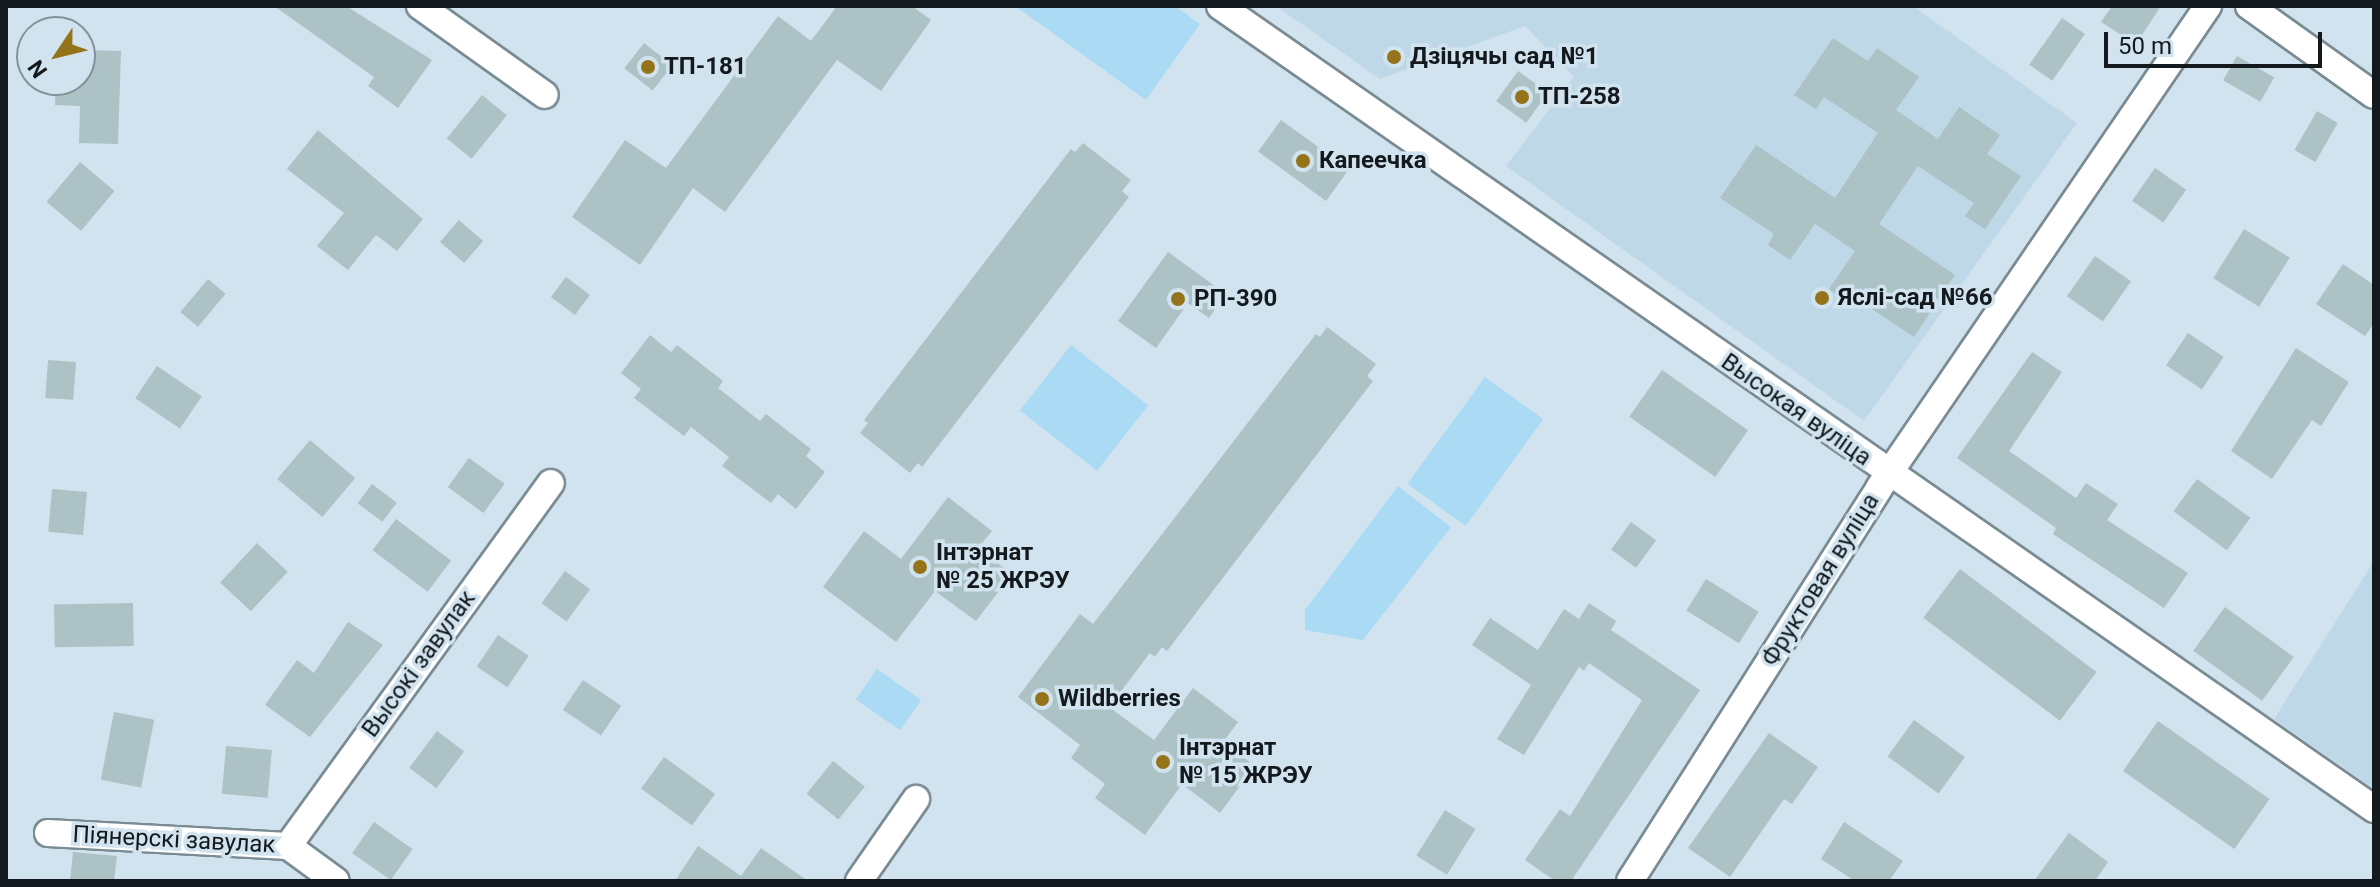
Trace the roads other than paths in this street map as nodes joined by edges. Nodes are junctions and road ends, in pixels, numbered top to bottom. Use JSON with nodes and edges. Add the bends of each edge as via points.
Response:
{"nodes":[{"id":1,"x":420,"y":6,"type":"edge"},
{"id":2,"x":1220,"y":6,"type":"edge"},
{"id":3,"x":2208,"y":6,"type":"edge"},
{"id":4,"x":2249,"y":6,"type":"edge"},
{"id":5,"x":545,"y":95,"type":"dead end"},
{"id":6,"x":2374,"y":95,"type":"edge"},
{"id":7,"x":1889,"y":474,"type":"junction"},
{"id":8,"x":551,"y":483,"type":"dead end"},
{"id":9,"x":916,"y":799,"type":"dead end"},
{"id":10,"x":2374,"y":809,"type":"edge"},
{"id":11,"x":48,"y":833,"type":"dead end"},
{"id":12,"x":288,"y":846,"type":"junction"},
{"id":13,"x":336,"y":881,"type":"edge"},
{"id":14,"x":859,"y":881,"type":"edge"},
{"id":15,"x":1630,"y":881,"type":"edge"}],
"edges":[{"from":1,"to":5,"type":"street"},
{"from":2,"to":7,"type":"street","name":"Высокая вуліца"},
{"from":3,"to":7,"type":"street","name":"Фруктовая вуліца"},
{"from":4,"to":6,"type":"street"},
{"from":7,"to":10,"type":"street","name":"Высокая вуліца"},
{"from":7,"to":15,"type":"street","name":"Фруктовая вуліца"},
{"from":8,"to":12,"type":"street","name":"Высокі завулак"},
{"from":9,"to":14,"type":"street"},
{"from":11,"to":12,"type":"street","name":"Піянерскі завулак"},
{"from":12,"to":13,"type":"street","name":"Піянерскі завулак"}]}
